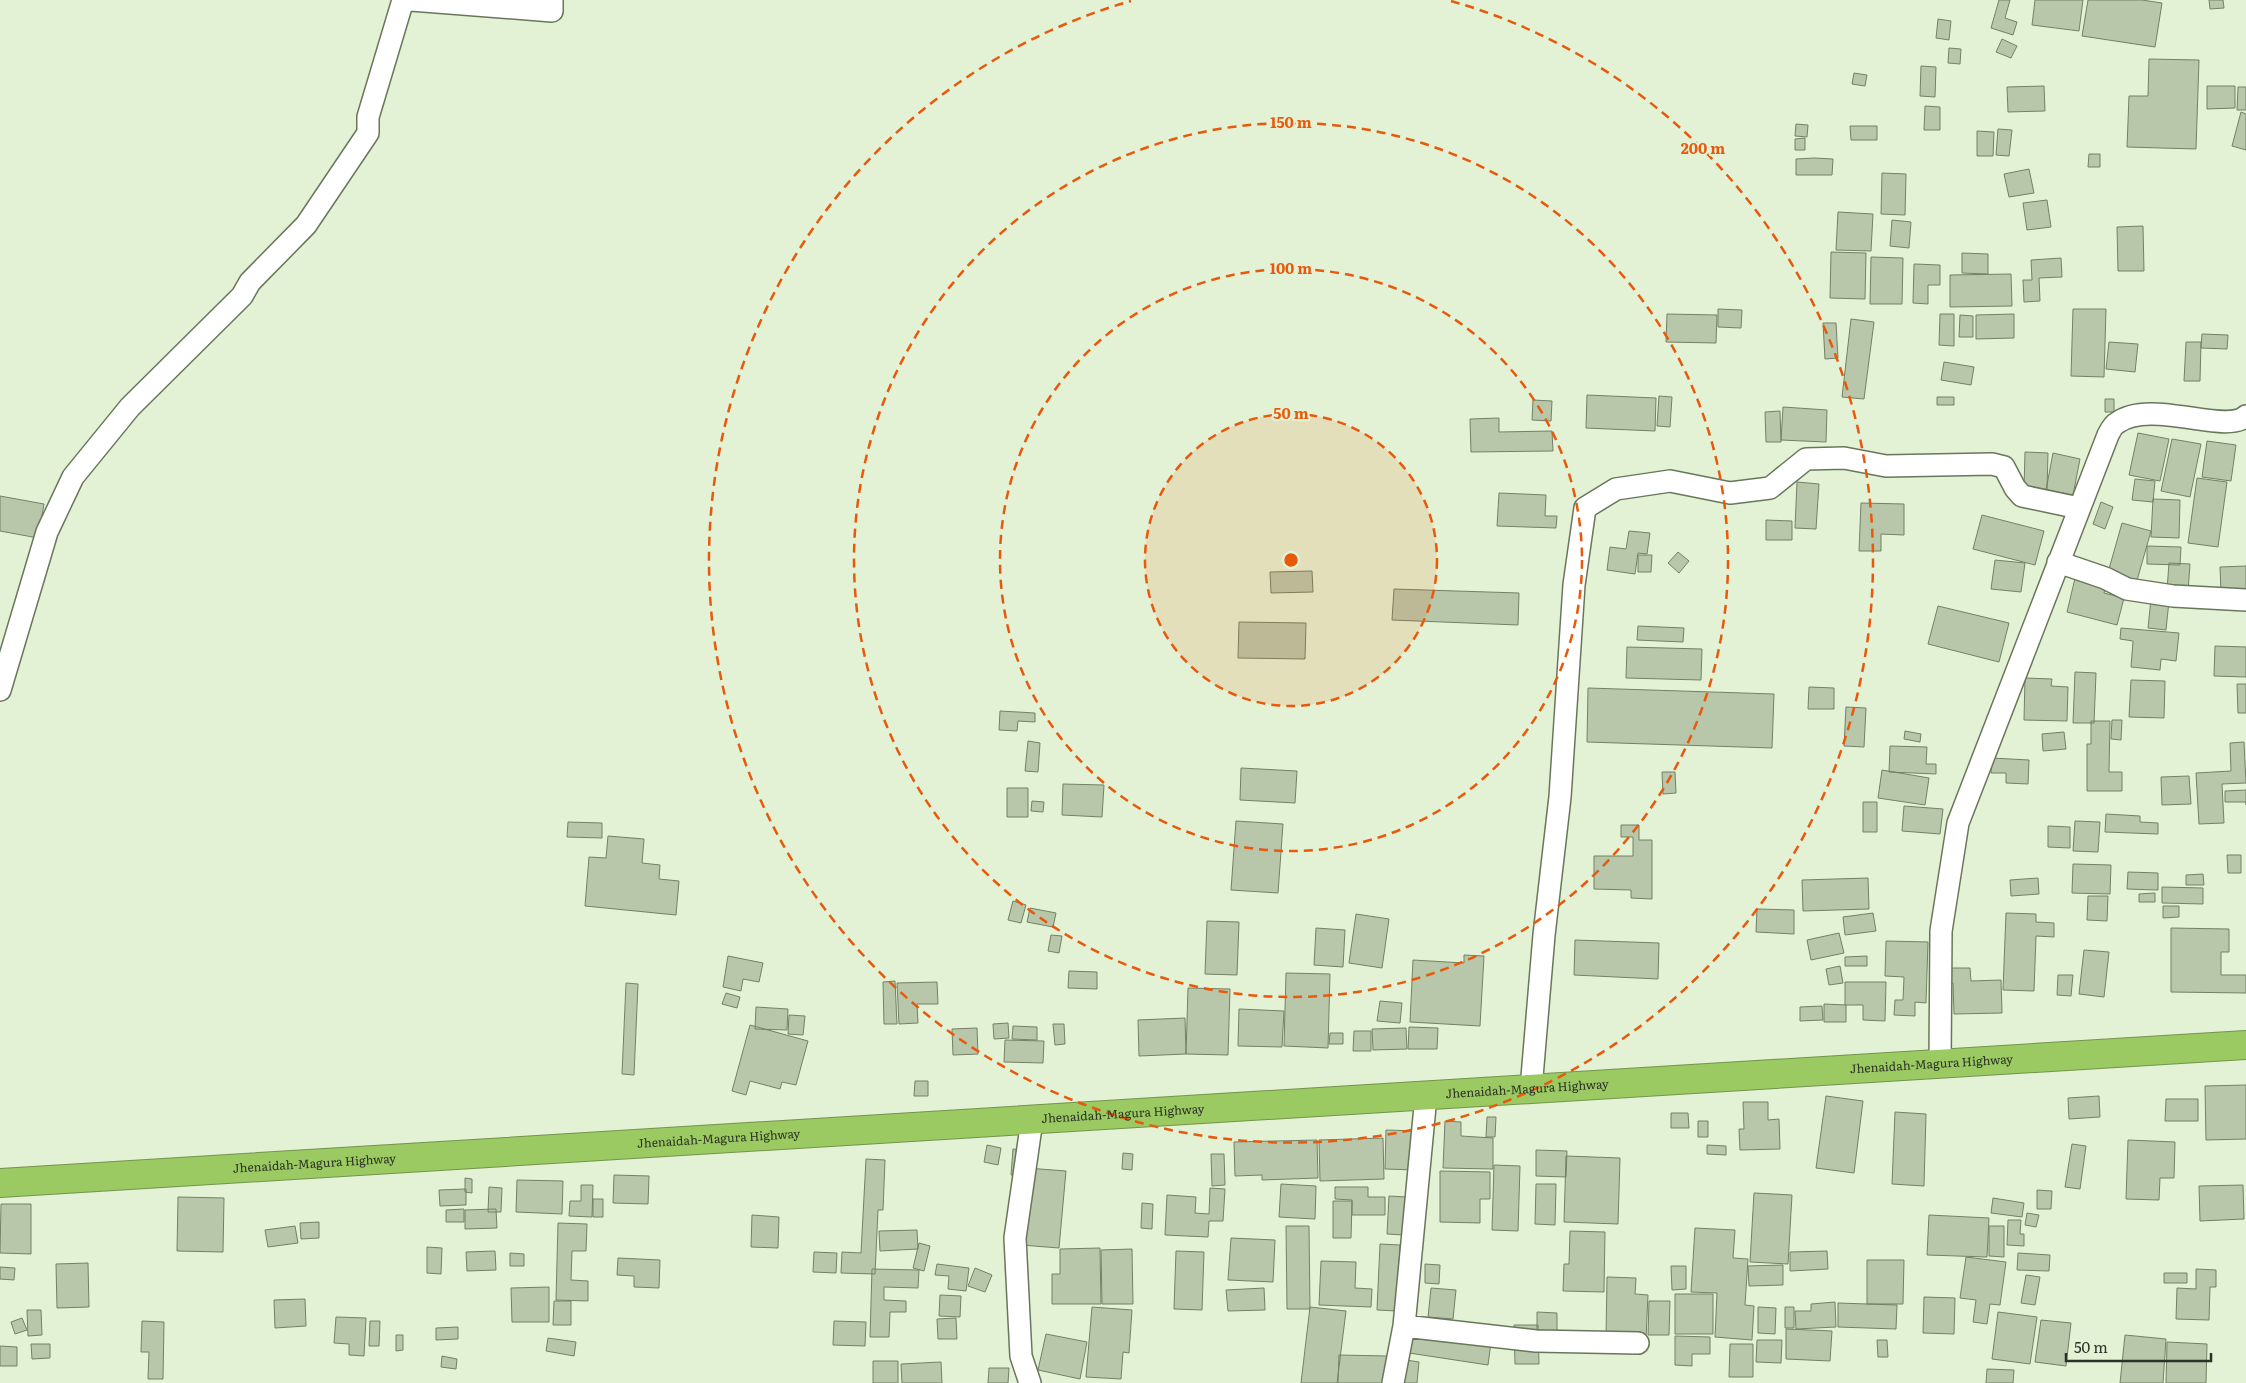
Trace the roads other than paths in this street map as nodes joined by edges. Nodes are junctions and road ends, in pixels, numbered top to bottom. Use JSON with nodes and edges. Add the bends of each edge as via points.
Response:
{"nodes":[{"id":1,"x":403,"y":0,"type":"edge"},
{"id":2,"x":411,"y":0,"type":"edge"},
{"id":3,"x":552,"y":0,"type":"edge"},
{"id":4,"x":2246,"y":416,"type":"edge"},
{"id":5,"x":2079,"y":508,"type":"junction"},
{"id":6,"x":2058,"y":562,"type":"junction"},
{"id":7,"x":2246,"y":600,"type":"edge"},
{"id":8,"x":0,"y":690,"type":"edge"},
{"id":9,"x":2246,"y":1045,"type":"edge"},
{"id":10,"x":1940,"y":1064,"type":"junction"},
{"id":11,"x":1531,"y":1089,"type":"junction"},
{"id":12,"x":1426,"y":1096,"type":"junction"},
{"id":13,"x":1032,"y":1120,"type":"junction"},
{"id":14,"x":0,"y":1183,"type":"edge"},
{"id":15,"x":1404,"y":1326,"type":"junction"},
{"id":16,"x":1638,"y":1343,"type":"dead end"},
{"id":17,"x":1030,"y":1383,"type":"edge"},
{"id":18,"x":1393,"y":1383,"type":"edge"}],
"edges":[{"from":1,"to":8,"type":"street","via":[[368,117],[368,133],[306,225],[250,282],[242,296],[130,407],[73,477],[48,532]]},
{"from":2,"to":3,"type":"street","via":[[552,11]]},
{"from":4,"to":5,"type":"street","via":[[2243,420],[2227,422],[2152,413],[2117,423],[2108,435]]},
{"from":5,"to":6,"type":"street"},
{"from":5,"to":11,"type":"street","via":[[2022,496],[2004,467],[1992,464],[1886,466],[1844,458],[1806,459],[1770,488],[1730,493],[1670,482],[1616,489],[1585,508],[1574,585],[1560,797]]},
{"from":6,"to":7,"type":"street","via":[[2127,589],[2173,596]]},
{"from":6,"to":10,"type":"street","via":[[1958,823],[1941,931]]},
{"from":9,"to":10,"type":"highway","name":"Jhenaidah-Magura Highway"},
{"from":10,"to":11,"type":"highway","name":"Jhenaidah-Magura Highway"},
{"from":11,"to":12,"type":"highway","name":"Jhenaidah-Magura Highway"},
{"from":12,"to":13,"type":"highway","name":"Jhenaidah-Magura Highway"},
{"from":12,"to":15,"type":"street"},
{"from":13,"to":14,"type":"highway","name":"Jhenaidah-Magura Highway"},
{"from":13,"to":17,"type":"street","via":[[1015,1238],[1021,1356]]},
{"from":15,"to":16,"type":"street","via":[[1536,1342]]},
{"from":15,"to":18,"type":"street"}]}
